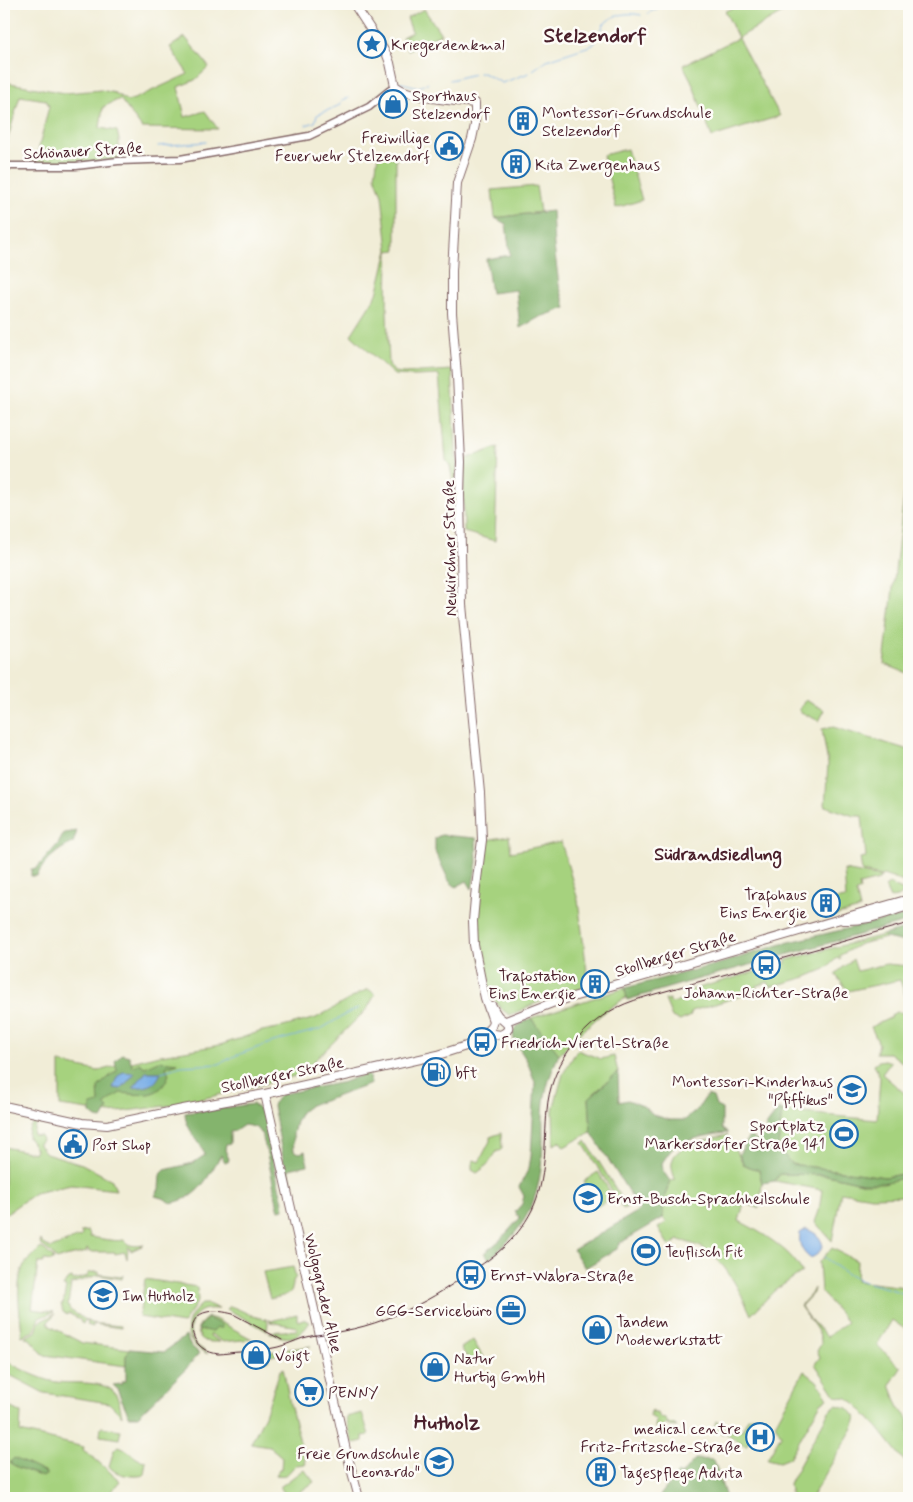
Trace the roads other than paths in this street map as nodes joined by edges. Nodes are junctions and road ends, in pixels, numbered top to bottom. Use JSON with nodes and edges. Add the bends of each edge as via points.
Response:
{"nodes":[{"id":1,"x":354,"y":4,"type":"edge"},
{"id":2,"x":395,"y":86,"type":"junction"},
{"id":3,"x":4,"y":166,"type":"edge"},
{"id":4,"x":909,"y":898,"type":"edge"},
{"id":5,"x":909,"y":906,"type":"edge"},
{"id":6,"x":826,"y":922,"type":"junction"},
{"id":7,"x":499,"y":1024,"type":"junction"},
{"id":8,"x":264,"y":1094,"type":"junction"},
{"id":9,"x":4,"y":1106,"type":"edge"},
{"id":10,"x":359,"y":1498,"type":"edge"}],
"edges":[{"from":1,"to":2,"type":"main road","via":[[390,63]]},
{"from":2,"to":3,"type":"street","name":"Schönauer Straße","via":[[368,107],[310,136],[180,159],[76,166]]},
{"from":2,"to":7,"type":"main road","name":"Neukirchner Straße","via":[[420,96],[475,103],[472,139],[457,183],[452,313],[461,462],[462,605],[482,840],[473,921],[474,945],[484,993]]},
{"from":4,"to":6,"type":"main road","name":"Stollberger Straße"},
{"from":5,"to":6,"type":"main road","name":"Stollberger Straße","via":[[870,919]]},
{"from":6,"to":7,"type":"main road","name":"Stollberger Straße","via":[[552,1003]]},
{"from":7,"to":8,"type":"main road","name":"Stollberger Straße","via":[[473,1043],[455,1050]]},
{"from":8,"to":9,"type":"main road","name":"Stollberger Straße","via":[[107,1125],[82,1123]]},
{"from":8,"to":10,"type":"main road","name":"Wolgograder Allee"}]}
